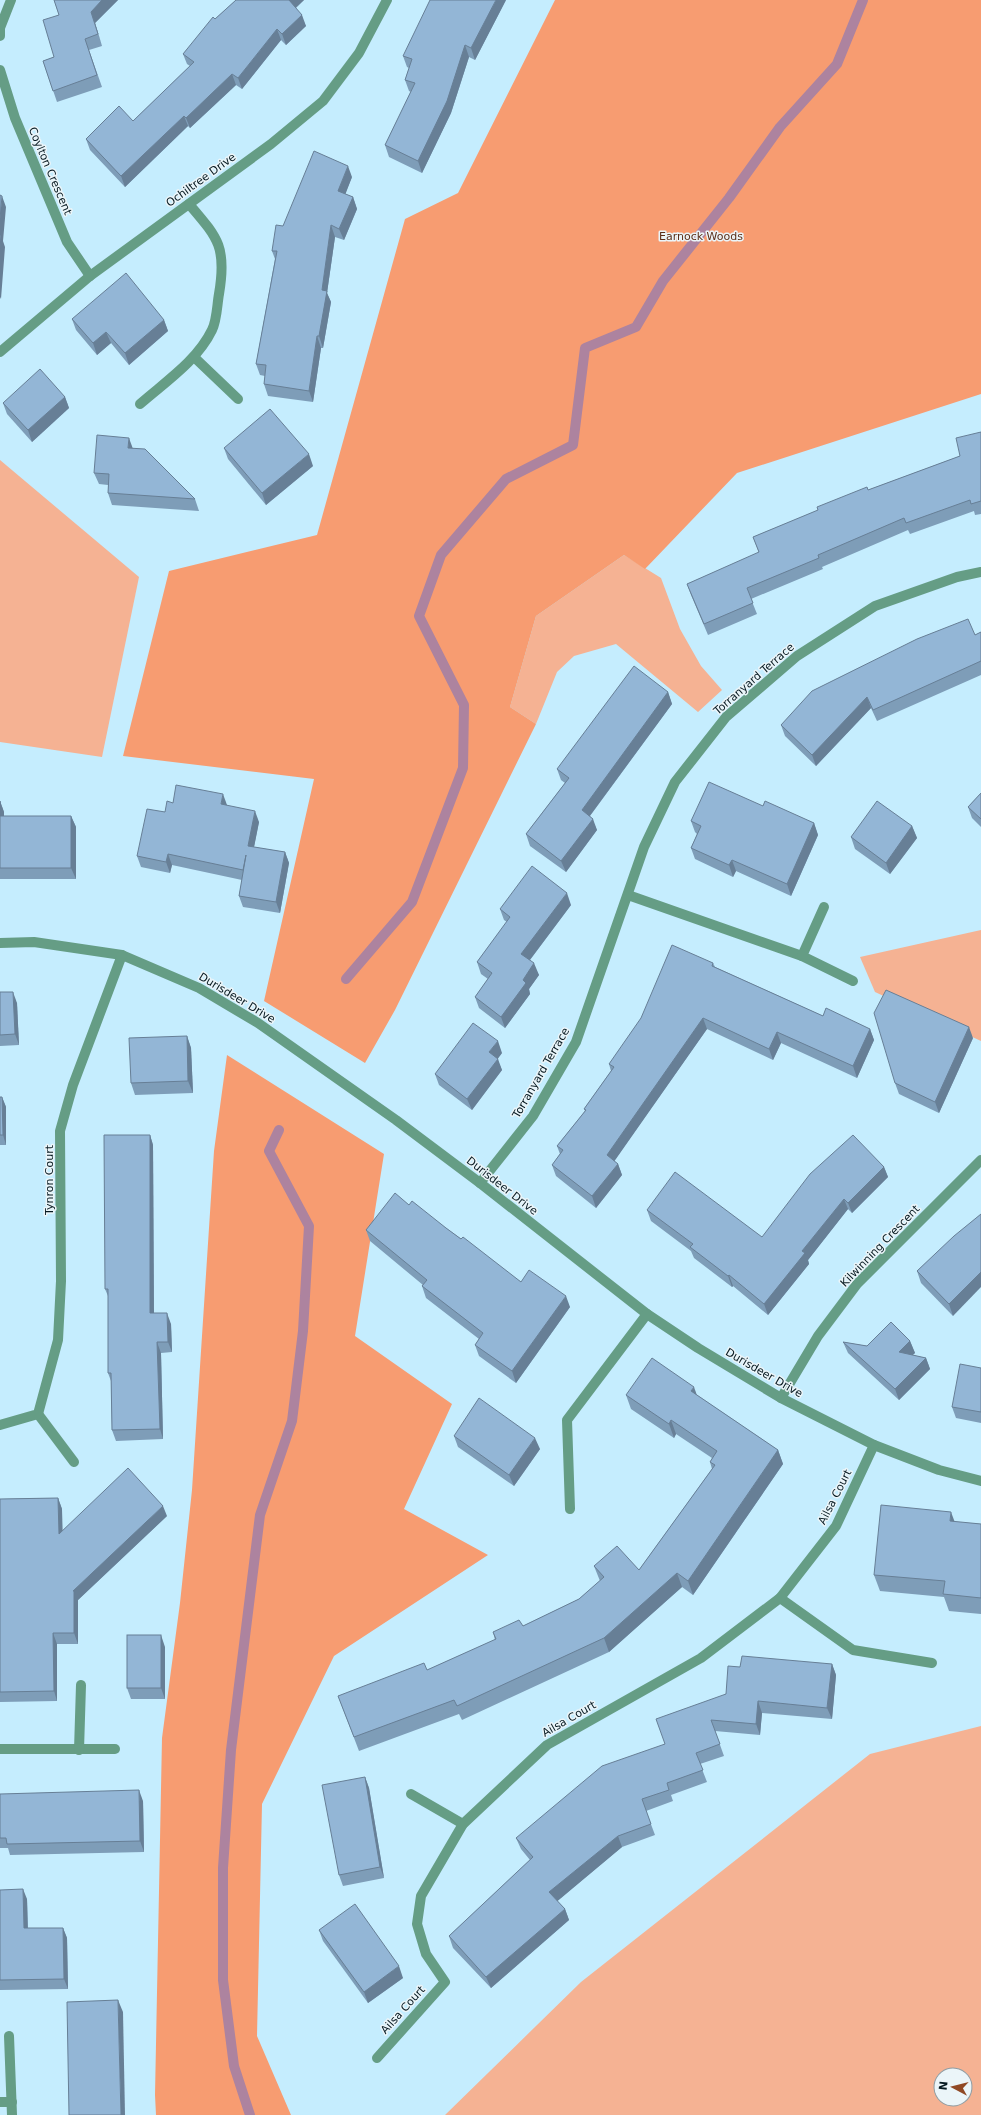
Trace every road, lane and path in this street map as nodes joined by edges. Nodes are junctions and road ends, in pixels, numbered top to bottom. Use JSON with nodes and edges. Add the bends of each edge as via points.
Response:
{"nodes":[{"id":1,"x":11,"y":0,"type":"edge"},
{"id":2,"x":387,"y":0,"type":"edge"},
{"id":3,"x":0,"y":36,"type":"edge"},
{"id":4,"x":0,"y":70,"type":"edge"},
{"id":5,"x":189,"y":204,"type":"junction"},
{"id":6,"x":90,"y":276,"type":"junction"},
{"id":7,"x":0,"y":352,"type":"edge"},
{"id":8,"x":194,"y":356,"type":"junction"},
{"id":9,"x":238,"y":398,"type":"dead end"},
{"id":10,"x":140,"y":404,"type":"dead end"},
{"id":11,"x":981,"y":572,"type":"edge"},
{"id":12,"x":628,"y":895,"type":"junction"},
{"id":13,"x":824,"y":907,"type":"dead end"},
{"id":14,"x":0,"y":943,"type":"edge"},
{"id":15,"x":122,"y":955,"type":"junction"},
{"id":16,"x":802,"y":956,"type":"junction"},
{"id":17,"x":853,"y":981,"type":"dead end"},
{"id":18,"x":981,"y":1160,"type":"edge"},
{"id":19,"x":480,"y":1183,"type":"junction"},
{"id":20,"x":646,"y":1314,"type":"junction"},
{"id":21,"x":781,"y":1398,"type":"junction"},
{"id":22,"x":38,"y":1414,"type":"junction"},
{"id":23,"x":0,"y":1425,"type":"edge"},
{"id":24,"x":874,"y":1445,"type":"junction"},
{"id":25,"x":74,"y":1462,"type":"dead end"},
{"id":26,"x":981,"y":1481,"type":"edge"},
{"id":27,"x":570,"y":1509,"type":"dead end"},
{"id":28,"x":780,"y":1598,"type":"junction"},
{"id":29,"x":932,"y":1663,"type":"dead end"},
{"id":30,"x":81,"y":1685,"type":"dead end"},
{"id":31,"x":0,"y":1749,"type":"edge"},
{"id":32,"x":115,"y":1749,"type":"dead end"},
{"id":33,"x":79,"y":1750,"type":"junction"},
{"id":34,"x":411,"y":1794,"type":"dead end"},
{"id":35,"x":463,"y":1824,"type":"junction"},
{"id":36,"x":9,"y":2036,"type":"dead end"},
{"id":37,"x":377,"y":2058,"type":"dead end"},
{"id":38,"x":0,"y":2102,"type":"edge"},
{"id":39,"x":12,"y":2102,"type":"junction"},
{"id":40,"x":12,"y":2115,"type":"edge"}],
"edges":[{"from":1,"to":3,"type":"street","via":[[0,28]]},
{"from":2,"to":5,"type":"street","name":"Ochiltree Drive","via":[[359,53],[323,101],[271,144]]},
{"from":4,"to":6,"type":"street","name":"Coylton Crescent","via":[[15,118],[67,242]]},
{"from":5,"to":6,"type":"street","name":"Ochiltree Drive"},
{"from":5,"to":8,"type":"street","via":[[212,231],[222,252],[222,273],[213,329]]},
{"from":6,"to":7,"type":"street","name":"Ochiltree Drive"},
{"from":8,"to":9,"type":"street"},
{"from":8,"to":10,"type":"street"},
{"from":11,"to":12,"type":"street","name":"Torranyard Terrace","via":[[957,577],[875,606],[798,656],[726,717],[675,782],[644,848]]},
{"from":12,"to":16,"type":"street"},
{"from":12,"to":19,"type":"street","name":"Torranyard Terrace","via":[[576,1042],[533,1116]]},
{"from":13,"to":16,"type":"street"},
{"from":14,"to":15,"type":"street","name":"Durisdeer Drive","via":[[34,942]]},
{"from":15,"to":19,"type":"street","name":"Durisdeer Drive","via":[[199,988],[258,1023]]},
{"from":15,"to":22,"type":"street","name":"Tynron Court","via":[[73,1085],[60,1131],[61,1281],[58,1340]]},
{"from":16,"to":17,"type":"street"},
{"from":18,"to":21,"type":"street","name":"Kilwinning Crescent","via":[[857,1284],[818,1336]]},
{"from":19,"to":20,"type":"street","name":"Durisdeer Drive"},
{"from":20,"to":21,"type":"street","name":"Durisdeer Drive"},
{"from":20,"to":27,"type":"street","via":[[567,1420]]},
{"from":21,"to":24,"type":"street","name":"Durisdeer Drive"},
{"from":22,"to":23,"type":"street"},
{"from":22,"to":25,"type":"street"},
{"from":24,"to":26,"type":"street","name":"Durisdeer Drive","via":[[939,1470]]},
{"from":24,"to":28,"type":"street","name":"Ailsa Court","via":[[836,1526]]},
{"from":28,"to":29,"type":"street","via":[[853,1650]]},
{"from":28,"to":35,"type":"street","name":"Ailsa Court","via":[[701,1658],[547,1745]]},
{"from":30,"to":33,"type":"street"},
{"from":31,"to":33,"type":"street"},
{"from":32,"to":33,"type":"street"},
{"from":34,"to":35,"type":"street"},
{"from":35,"to":37,"type":"street","name":"Ailsa Court","via":[[422,1896],[417,1924],[426,1954],[444,1982]]},
{"from":36,"to":39,"type":"street"},
{"from":38,"to":39,"type":"street"},
{"from":39,"to":40,"type":"street"}]}
